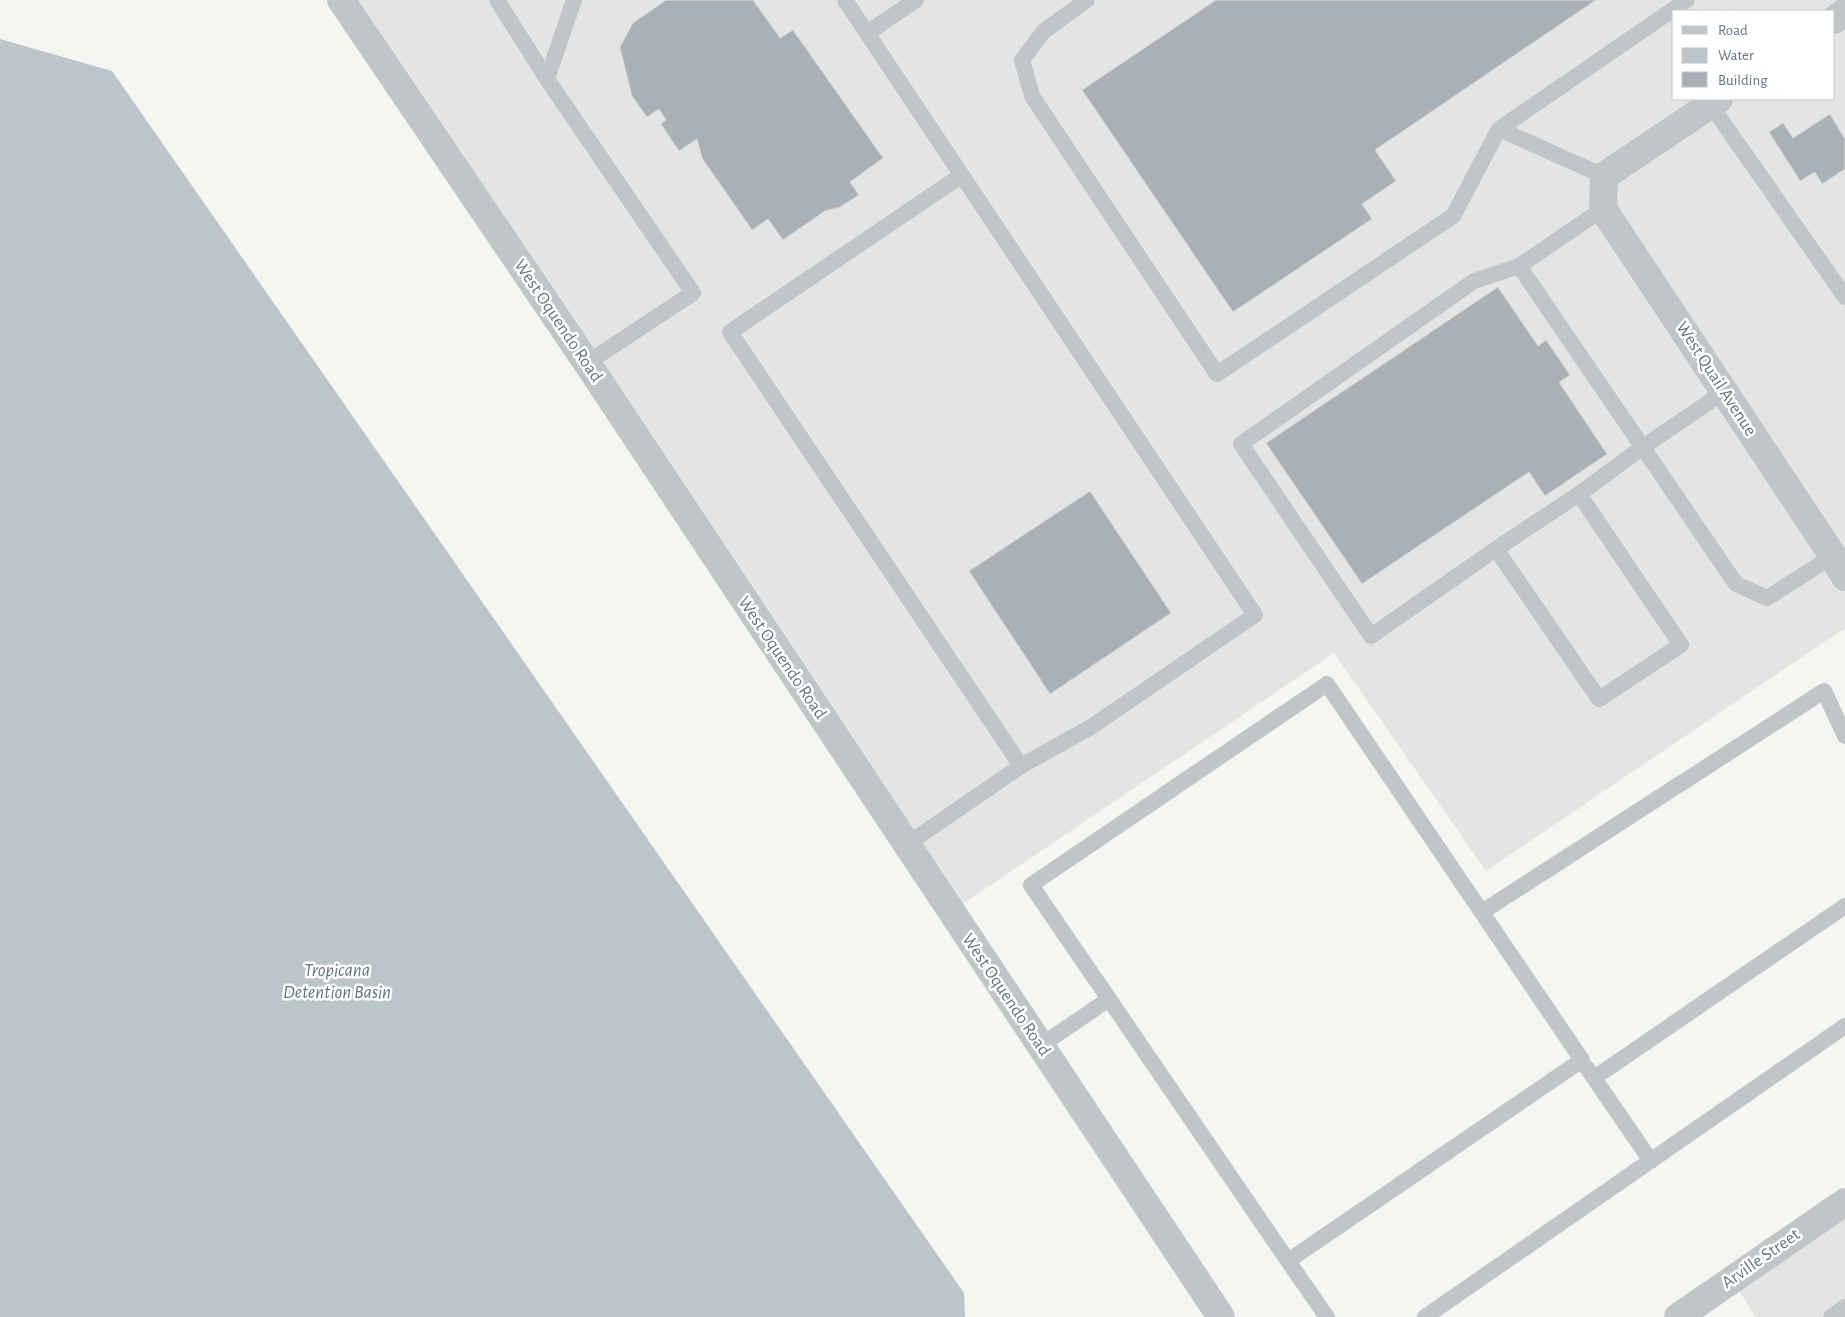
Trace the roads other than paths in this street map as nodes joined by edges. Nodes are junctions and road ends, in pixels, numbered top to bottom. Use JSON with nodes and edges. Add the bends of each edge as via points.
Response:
{"nodes":[{"id":1,"x":341,"y":0,"type":"edge"},
{"id":2,"x":497,"y":0,"type":"edge"},
{"id":3,"x":574,"y":0,"type":"edge"},
{"id":4,"x":845,"y":0,"type":"edge"},
{"id":5,"x":916,"y":0,"type":"edge"},
{"id":6,"x":1087,"y":0,"type":"edge"},
{"id":7,"x":1687,"y":0,"type":"edge"},
{"id":8,"x":1672,"y":10,"type":"edge"},
{"id":9,"x":1672,"y":10,"type":"edge"},
{"id":10,"x":867,"y":33,"type":"junction"},
{"id":11,"x":547,"y":79,"type":"junction"},
{"id":12,"x":1715,"y":102,"type":"edge"},
{"id":13,"x":1499,"y":129,"type":"junction"},
{"id":14,"x":962,"y":175,"type":"junction"},
{"id":15,"x":1604,"y":176,"type":"junction"},
{"id":16,"x":1603,"y":209,"type":"junction"},
{"id":17,"x":1519,"y":266,"type":"junction"},
{"id":18,"x":1845,"y":297,"type":"edge"},
{"id":19,"x":586,"y":363,"type":"junction"},
{"id":20,"x":1724,"y":392,"type":"junction"},
{"id":21,"x":1643,"y":447,"type":"junction"},
{"id":22,"x":1579,"y":494,"type":"junction"},
{"id":23,"x":1496,"y":549,"type":"junction"},
{"id":24,"x":1839,"y":567,"type":"edge"},
{"id":25,"x":1845,"y":736,"type":"edge"},
{"id":26,"x":1021,"y":766,"type":"junction"},
{"id":27,"x":906,"y":845,"type":"junction"},
{"id":28,"x":1845,"y":906,"type":"edge"},
{"id":29,"x":1482,"y":912,"type":"junction"},
{"id":30,"x":1109,"y":999,"type":"junction"},
{"id":31,"x":1845,"y":1026,"type":"edge"},
{"id":32,"x":1040,"y":1046,"type":"junction"},
{"id":33,"x":1582,"y":1060,"type":"junction"},
{"id":34,"x":1594,"y":1078,"type":"junction"},
{"id":35,"x":1651,"y":1161,"type":"junction"},
{"id":36,"x":1845,"y":1202,"type":"edge"},
{"id":37,"x":1288,"y":1261,"type":"junction"},
{"id":38,"x":1845,"y":1308,"type":"edge"},
{"id":39,"x":1221,"y":1317,"type":"edge"},
{"id":40,"x":1327,"y":1317,"type":"edge"},
{"id":41,"x":1425,"y":1317,"type":"edge"},
{"id":42,"x":1678,"y":1317,"type":"edge"},
{"id":43,"x":1831,"y":1317,"type":"edge"}],
"edges":[{"from":1,"to":19,"type":"street","name":"West Oquendo Road"},
{"from":2,"to":11,"type":"lane"},
{"from":3,"to":11,"type":"lane"},
{"from":4,"to":10,"type":"lane"},
{"from":5,"to":10,"type":"lane"},
{"from":6,"to":13,"type":"lane","via":[[1044,30],[1022,60],[1032,96],[1217,374],[1453,216]]},
{"from":7,"to":8,"type":"lane"},
{"from":9,"to":13,"type":"lane"},
{"from":10,"to":14,"type":"lane"},
{"from":11,"to":19,"type":"lane","via":[[693,293]]},
{"from":12,"to":15,"type":"street"},
{"from":12,"to":18,"type":"lane"},
{"from":13,"to":15,"type":"lane"},
{"from":14,"to":26,"type":"lane","via":[[730,332]]},
{"from":14,"to":26,"type":"lane","via":[[1255,616],[1091,727]]},
{"from":15,"to":16,"type":"street"},
{"from":16,"to":17,"type":"lane"},
{"from":16,"to":20,"type":"street","name":"West Quail Avenue"},
{"from":17,"to":21,"type":"lane"},
{"from":17,"to":23,"type":"lane","via":[[1474,281],[1241,444],[1371,636]]},
{"from":19,"to":27,"type":"street","name":"West Oquendo Road"},
{"from":20,"to":21,"type":"lane"},
{"from":20,"to":24,"type":"street","name":"West Quail Avenue"},
{"from":21,"to":22,"type":"lane"},
{"from":21,"to":24,"type":"lane","via":[[1736,584],[1767,598]]},
{"from":22,"to":23,"type":"lane"},
{"from":22,"to":23,"type":"lane","via":[[1681,645],[1648,667],[1599,699]]},
{"from":25,"to":29,"type":"lane","via":[[1824,691]]},
{"from":26,"to":27,"type":"lane"},
{"from":27,"to":32,"type":"street","name":"West Oquendo Road"},
{"from":28,"to":34,"type":"lane"},
{"from":29,"to":30,"type":"lane","via":[[1328,684],[1031,885]]},
{"from":29,"to":33,"type":"lane"},
{"from":30,"to":32,"type":"lane"},
{"from":30,"to":37,"type":"lane"},
{"from":31,"to":35,"type":"lane"},
{"from":32,"to":39,"type":"street","name":"West Oquendo Road"},
{"from":33,"to":34,"type":"lane"},
{"from":33,"to":37,"type":"lane"},
{"from":34,"to":35,"type":"lane"},
{"from":35,"to":41,"type":"lane"},
{"from":36,"to":42,"type":"street","name":"Arville Street"},
{"from":37,"to":40,"type":"lane"},
{"from":38,"to":43,"type":"lane"}]}
